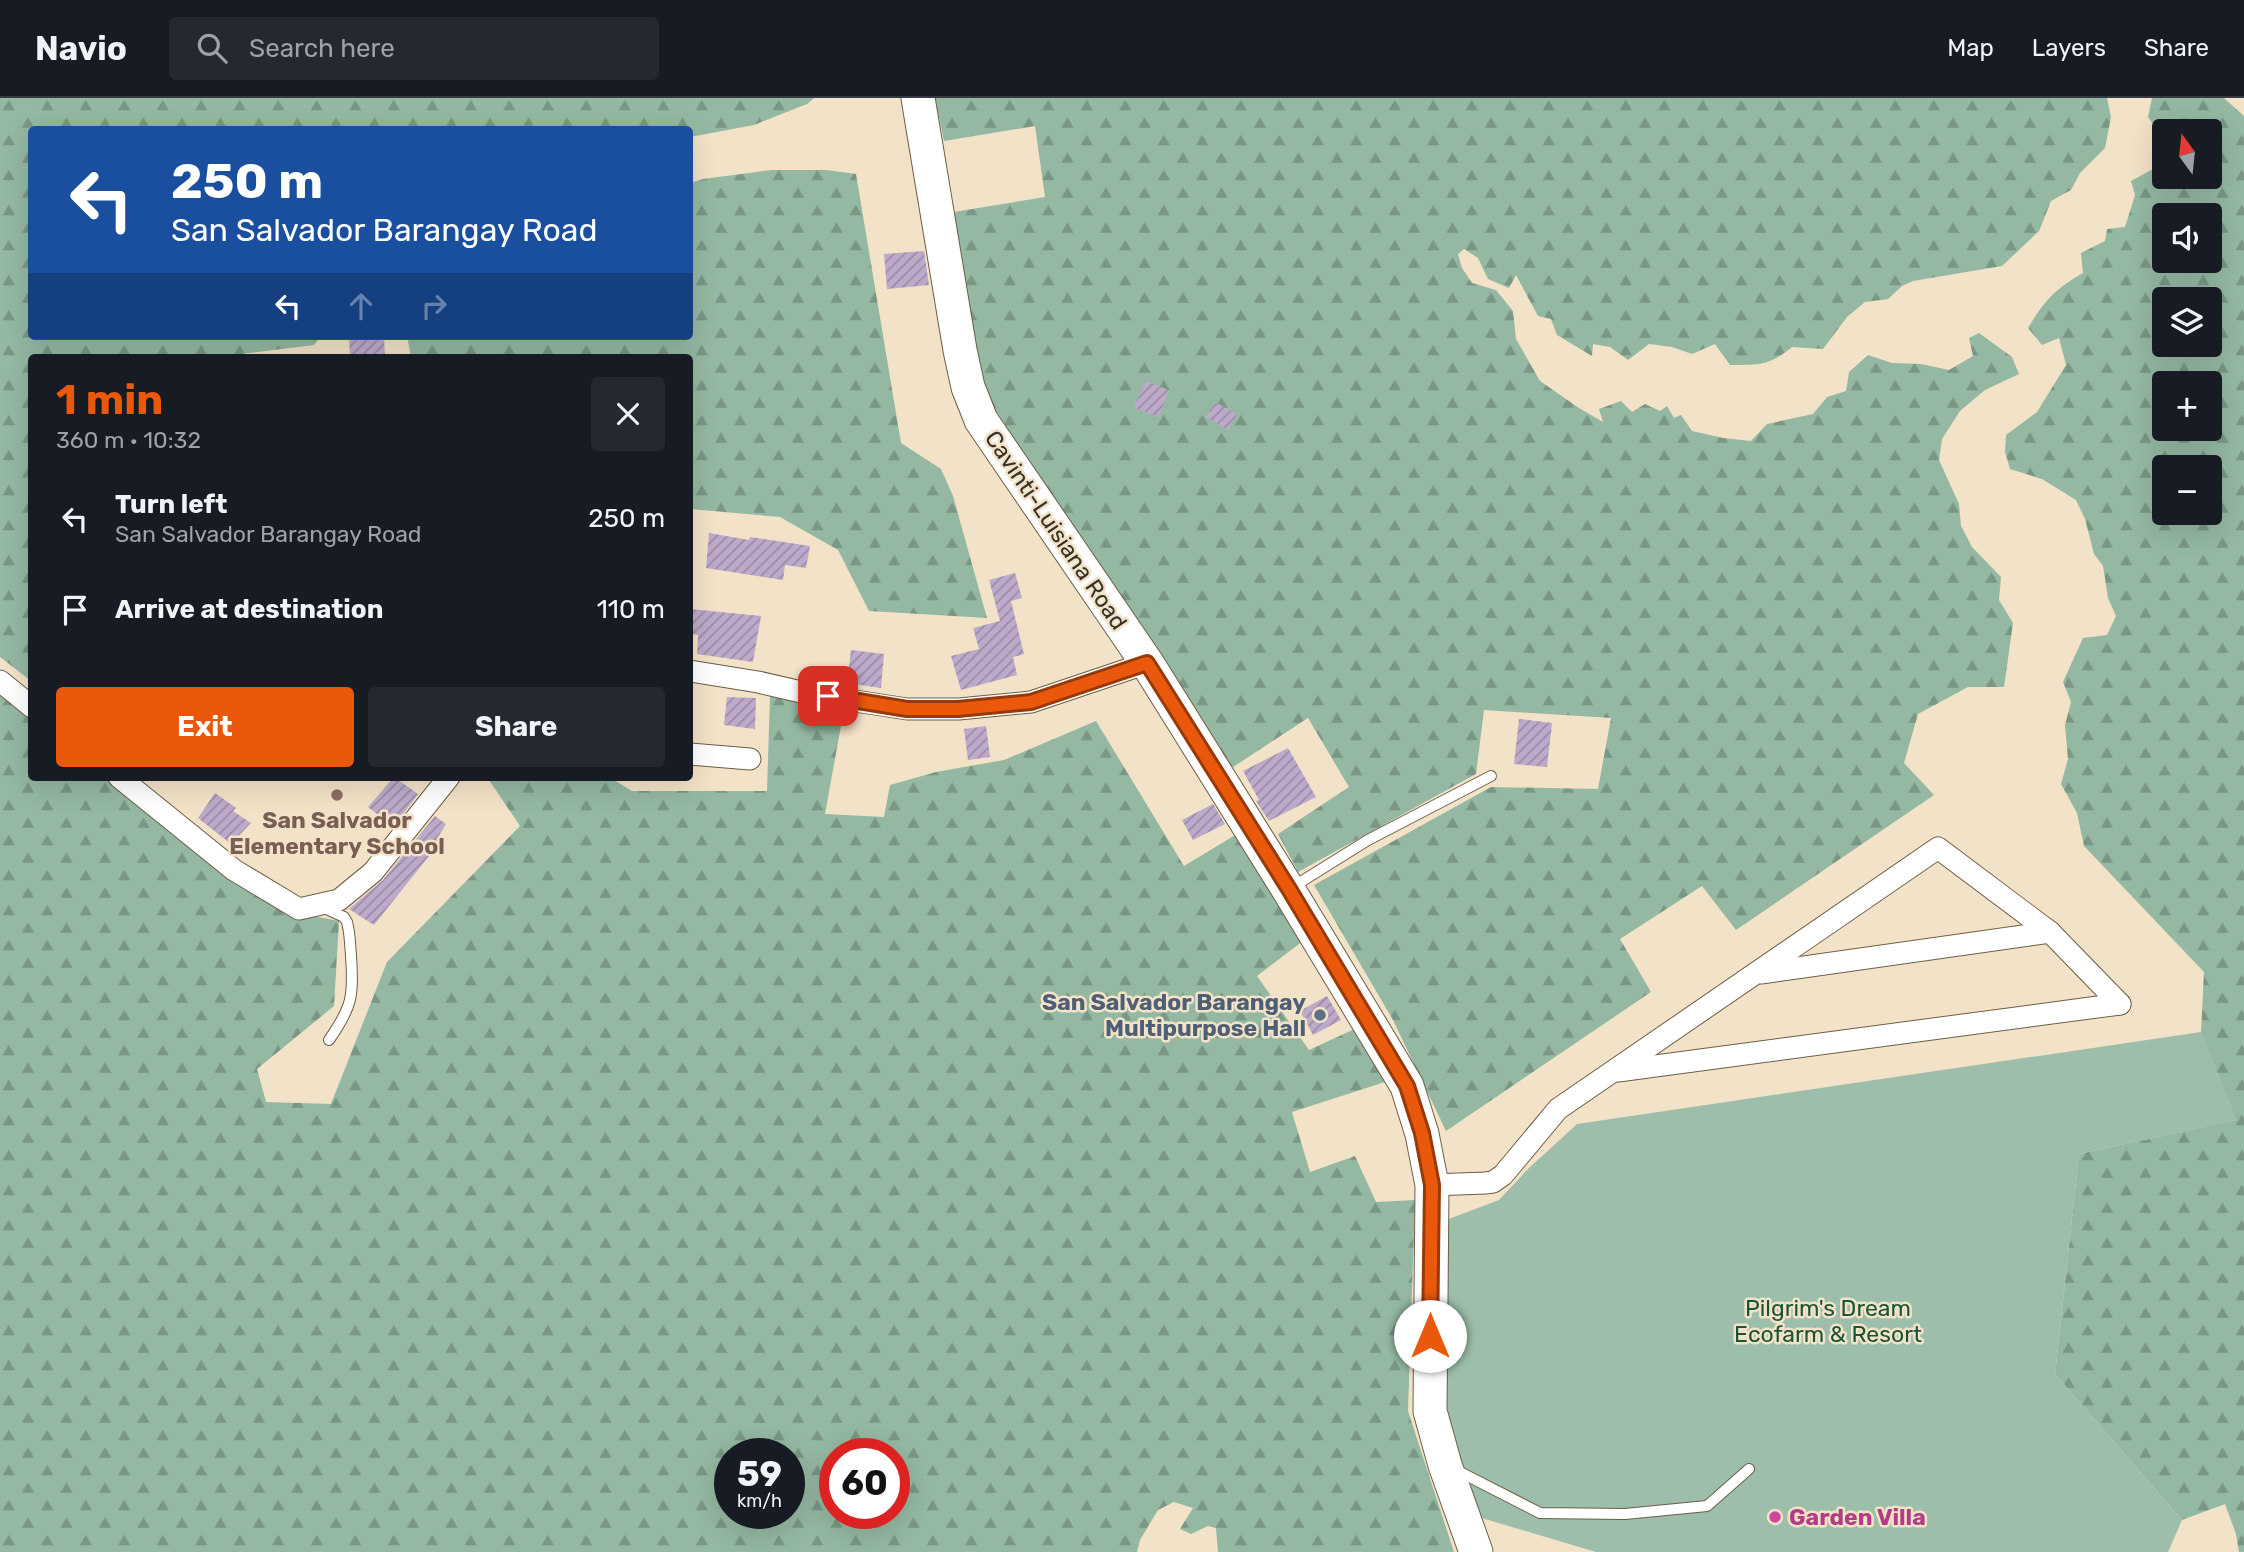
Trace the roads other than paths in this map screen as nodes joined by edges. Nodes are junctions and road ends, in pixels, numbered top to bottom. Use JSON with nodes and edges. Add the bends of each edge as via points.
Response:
{"nodes":[{"id":1,"x":918,"y":98,"type":"edge"},
{"id":2,"x":1147,"y":663,"type":"junction"},
{"id":3,"x":693,"y":671,"type":"edge"},
{"id":4,"x":0,"y":681,"type":"edge"},
{"id":5,"x":28,"y":703,"type":"edge"},
{"id":6,"x":693,"y":754,"type":"edge"},
{"id":7,"x":750,"y":759,"type":"dead end"},
{"id":8,"x":1491,"y":776,"type":"dead end"},
{"id":9,"x":124,"y":781,"type":"edge"},
{"id":10,"x":446,"y":781,"type":"edge"},
{"id":11,"x":1289,"y":889,"type":"junction"},
{"id":12,"x":317,"y":905,"type":"junction"},
{"id":13,"x":2050,"y":932,"type":"junction"},
{"id":14,"x":1757,"y":974,"type":"junction"},
{"id":15,"x":329,"y":1040,"type":"dead end"},
{"id":16,"x":1612,"y":1071,"type":"junction"},
{"id":17,"x":1432,"y":1185,"type":"junction"},
{"id":18,"x":1445,"y":1465,"type":"junction"},
{"id":19,"x":1749,"y":1469,"type":"dead end"},
{"id":20,"x":1476,"y":1552,"type":"edge"}],
"edges":[{"from":1,"to":2,"type":"main road","name":"Cavinti-Luisiana Road","via":[[972,398],[981,420]]},
{"from":2,"to":3,"type":"street","via":[[1031,702],[958,709],[907,709]]},
{"from":2,"to":11,"type":"main road","name":"Cavinti-Luisiana Road"},
{"from":4,"to":5,"type":"street"},
{"from":6,"to":7,"type":"street"},
{"from":8,"to":11,"type":"lane","via":[[1368,840]]},
{"from":9,"to":12,"type":"street","via":[[234,870],[299,909]]},
{"from":10,"to":12,"type":"street","via":[[373,872],[339,900]]},
{"from":11,"to":17,"type":"main road","name":"Cavinti-Luisiana Road","via":[[1407,1086]]},
{"from":12,"to":15,"type":"lane","via":[[344,917],[349,929],[353,987],[346,1016]]},
{"from":13,"to":14,"type":"street"},
{"from":13,"to":14,"type":"street","via":[[1938,848]]},
{"from":13,"to":16,"type":"street","via":[[2120,1004]]},
{"from":14,"to":16,"type":"street"},
{"from":16,"to":17,"type":"street","via":[[1558,1109],[1493,1182]]},
{"from":17,"to":18,"type":"main road","name":"Cavinti-Luisiana Road","via":[[1430,1411]]},
{"from":18,"to":19,"type":"lane","via":[[1540,1513],[1625,1514],[1707,1506]]},
{"from":18,"to":20,"type":"main road","name":"Cavinti-Luisiana Road"}]}
